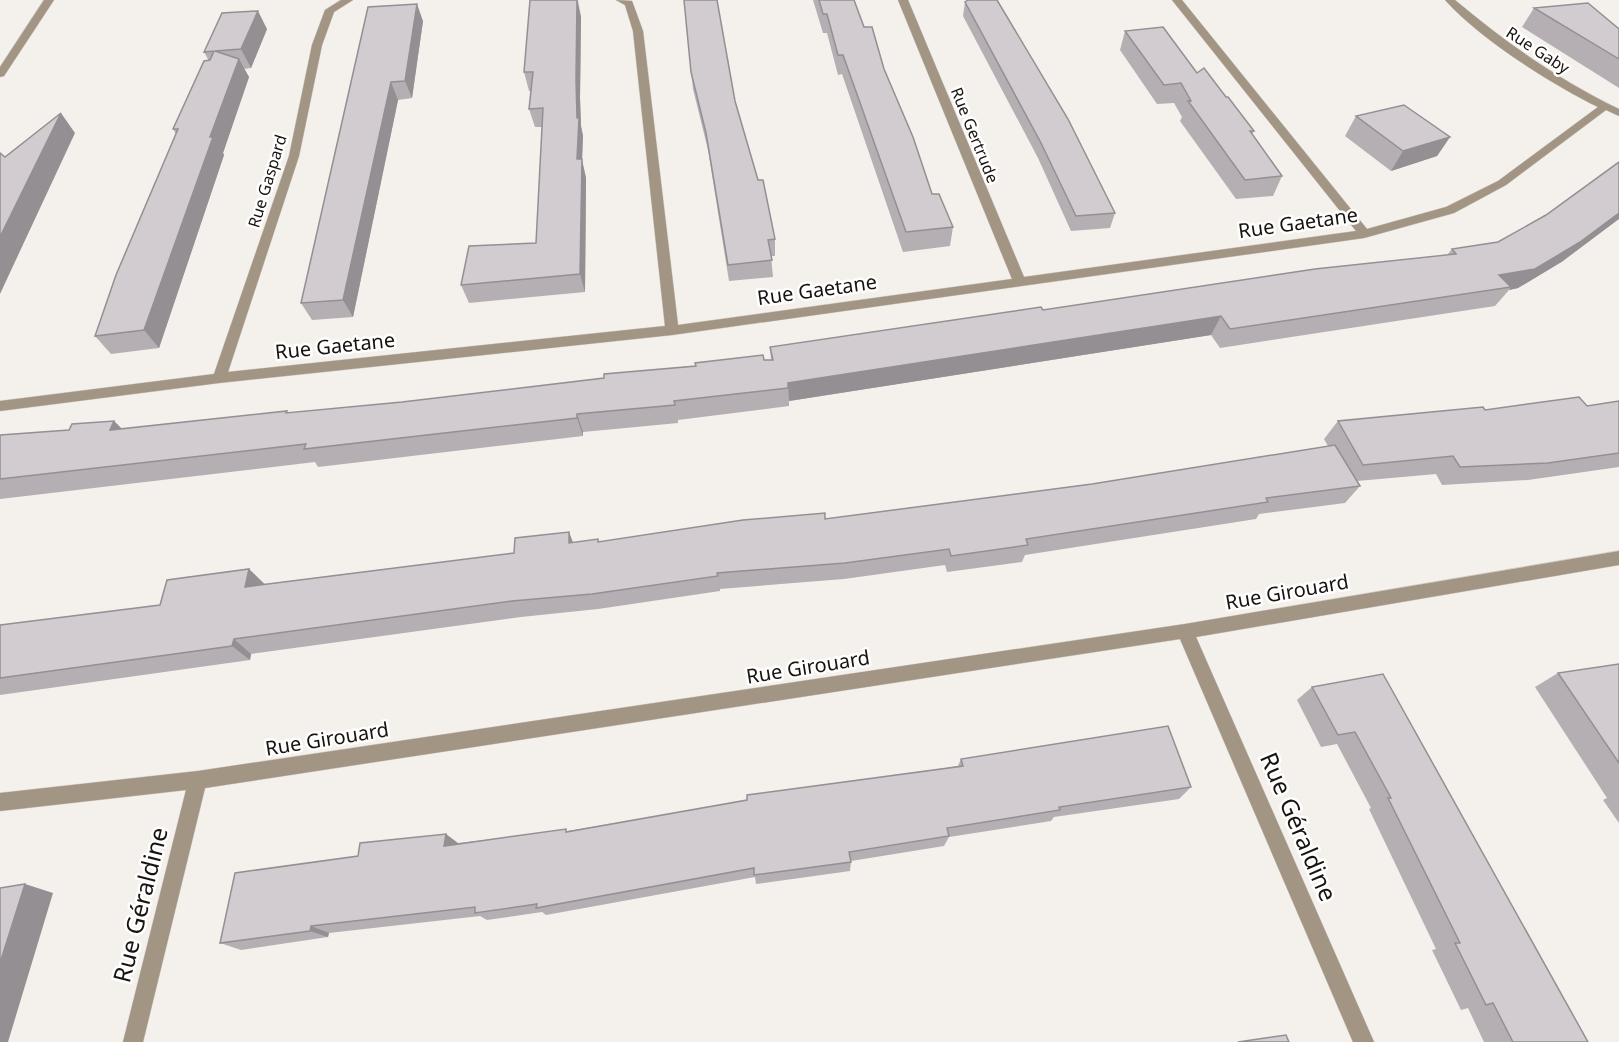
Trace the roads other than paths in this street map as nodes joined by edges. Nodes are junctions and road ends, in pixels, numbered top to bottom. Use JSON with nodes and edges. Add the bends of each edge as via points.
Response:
{"nodes":[{"id":1,"x":49,"y":0,"type":"edge"},
{"id":2,"x":348,"y":0,"type":"edge"},
{"id":3,"x":621,"y":0,"type":"edge"},
{"id":4,"x":903,"y":0,"type":"edge"},
{"id":5,"x":1177,"y":0,"type":"edge"},
{"id":6,"x":1450,"y":0,"type":"edge"},
{"id":7,"x":0,"y":74,"type":"edge"},
{"id":8,"x":1605,"y":106,"type":"junction"},
{"id":9,"x":1619,"y":113,"type":"edge"},
{"id":10,"x":1364,"y":234,"type":"junction"},
{"id":11,"x":1020,"y":282,"type":"junction"},
{"id":12,"x":672,"y":330,"type":"junction"},
{"id":13,"x":219,"y":378,"type":"junction"},
{"id":14,"x":0,"y":406,"type":"edge"},
{"id":15,"x":1617,"y":561,"type":"edge"},
{"id":16,"x":1185,"y":632,"type":"junction"},
{"id":17,"x":198,"y":780,"type":"junction"},
{"id":18,"x":0,"y":802,"type":"edge"},
{"id":19,"x":133,"y":1042,"type":"edge"},
{"id":20,"x":1364,"y":1042,"type":"edge"}],
"edges":[{"from":1,"to":7,"type":"street"},
{"from":2,"to":13,"type":"street","name":"Rue Gaspard","via":[[330,10],[317,45],[294,156]]},
{"from":3,"to":12,"type":"street","via":[[629,3],[638,31]]},
{"from":4,"to":11,"type":"street","name":"Rue Gertrude"},
{"from":5,"to":10,"type":"street"},
{"from":6,"to":8,"type":"street","name":"Rue Gaby","via":[[1492,38],[1539,70]]},
{"from":8,"to":9,"type":"street","name":"Rue Gaby"},
{"from":8,"to":10,"type":"street","name":"Rue Gaetane","via":[[1502,183],[1450,210]]},
{"from":10,"to":11,"type":"street","name":"Rue Gaetane"},
{"from":11,"to":12,"type":"street","name":"Rue Gaetane"},
{"from":12,"to":13,"type":"street","name":"Rue Gaetane"},
{"from":13,"to":14,"type":"street","name":"Rue Gaetane"},
{"from":15,"to":16,"type":"street","name":"Rue Girouard"},
{"from":16,"to":17,"type":"street","name":"Rue Girouard"},
{"from":16,"to":20,"type":"street","name":"Rue Géraldine"},
{"from":17,"to":18,"type":"street","name":"Rue Girouard"},
{"from":17,"to":19,"type":"street","name":"Rue Géraldine"}]}
